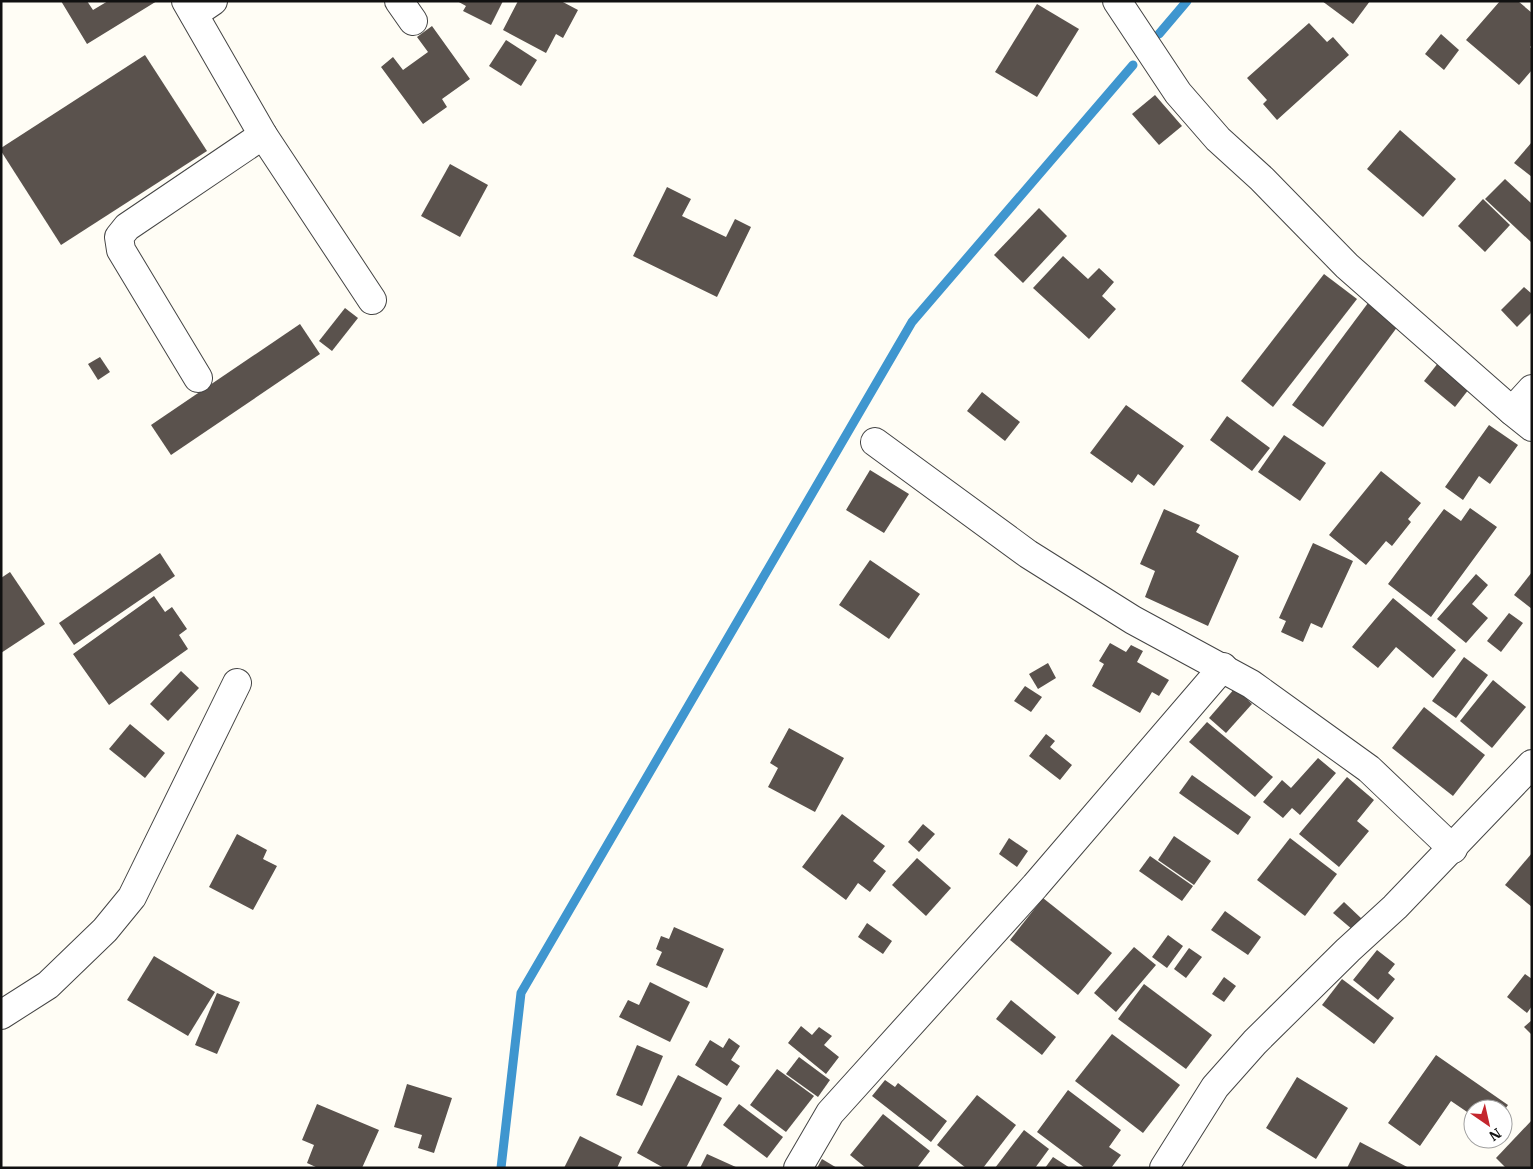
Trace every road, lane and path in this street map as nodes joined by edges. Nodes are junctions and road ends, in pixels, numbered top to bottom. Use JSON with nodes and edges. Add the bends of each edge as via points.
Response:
{"nodes":[{"id":1,"x":1117,"y":1,"type":"edge"},
{"id":2,"x":198,"y":6,"type":"edge"},
{"id":3,"x":262,"y":135,"type":"junction"},
{"id":4,"x":372,"y":300,"type":"dead end"},
{"id":5,"x":198,"y":378,"type":"dead end"},
{"id":6,"x":1532,"y":389,"type":"edge"},
{"id":7,"x":1522,"y":419,"type":"edge"},
{"id":8,"x":875,"y":442,"type":"dead end"},
{"id":9,"x":1223,"y":667,"type":"junction"},
{"id":10,"x":237,"y":683,"type":"dead end"},
{"id":11,"x":1532,"y":764,"type":"edge"},
{"id":12,"x":1452,"y":849,"type":"junction"},
{"id":13,"x":1,"y":1015,"type":"edge"},
{"id":14,"x":798,"y":1168,"type":"edge"},
{"id":15,"x":1164,"y":1168,"type":"edge"}],
"edges":[{"from":1,"to":7,"type":"street","via":[[1178,93],[1218,139],[1347,266]]},
{"from":2,"to":3,"type":"street"},
{"from":3,"to":4,"type":"street"},
{"from":3,"to":5,"type":"street","via":[[127,228],[119,237],[121,250]]},
{"from":6,"to":7,"type":"street"},
{"from":8,"to":9,"type":"street","via":[[1028,554],[1133,620]]},
{"from":9,"to":12,"type":"street","via":[[1369,769]]},
{"from":9,"to":14,"type":"street","via":[[1035,886],[830,1113]]},
{"from":10,"to":13,"type":"street","via":[[132,897],[106,930],[48,985]]},
{"from":11,"to":12,"type":"street"},
{"from":12,"to":15,"type":"street","via":[[1255,1042],[1215,1088]]}]}
